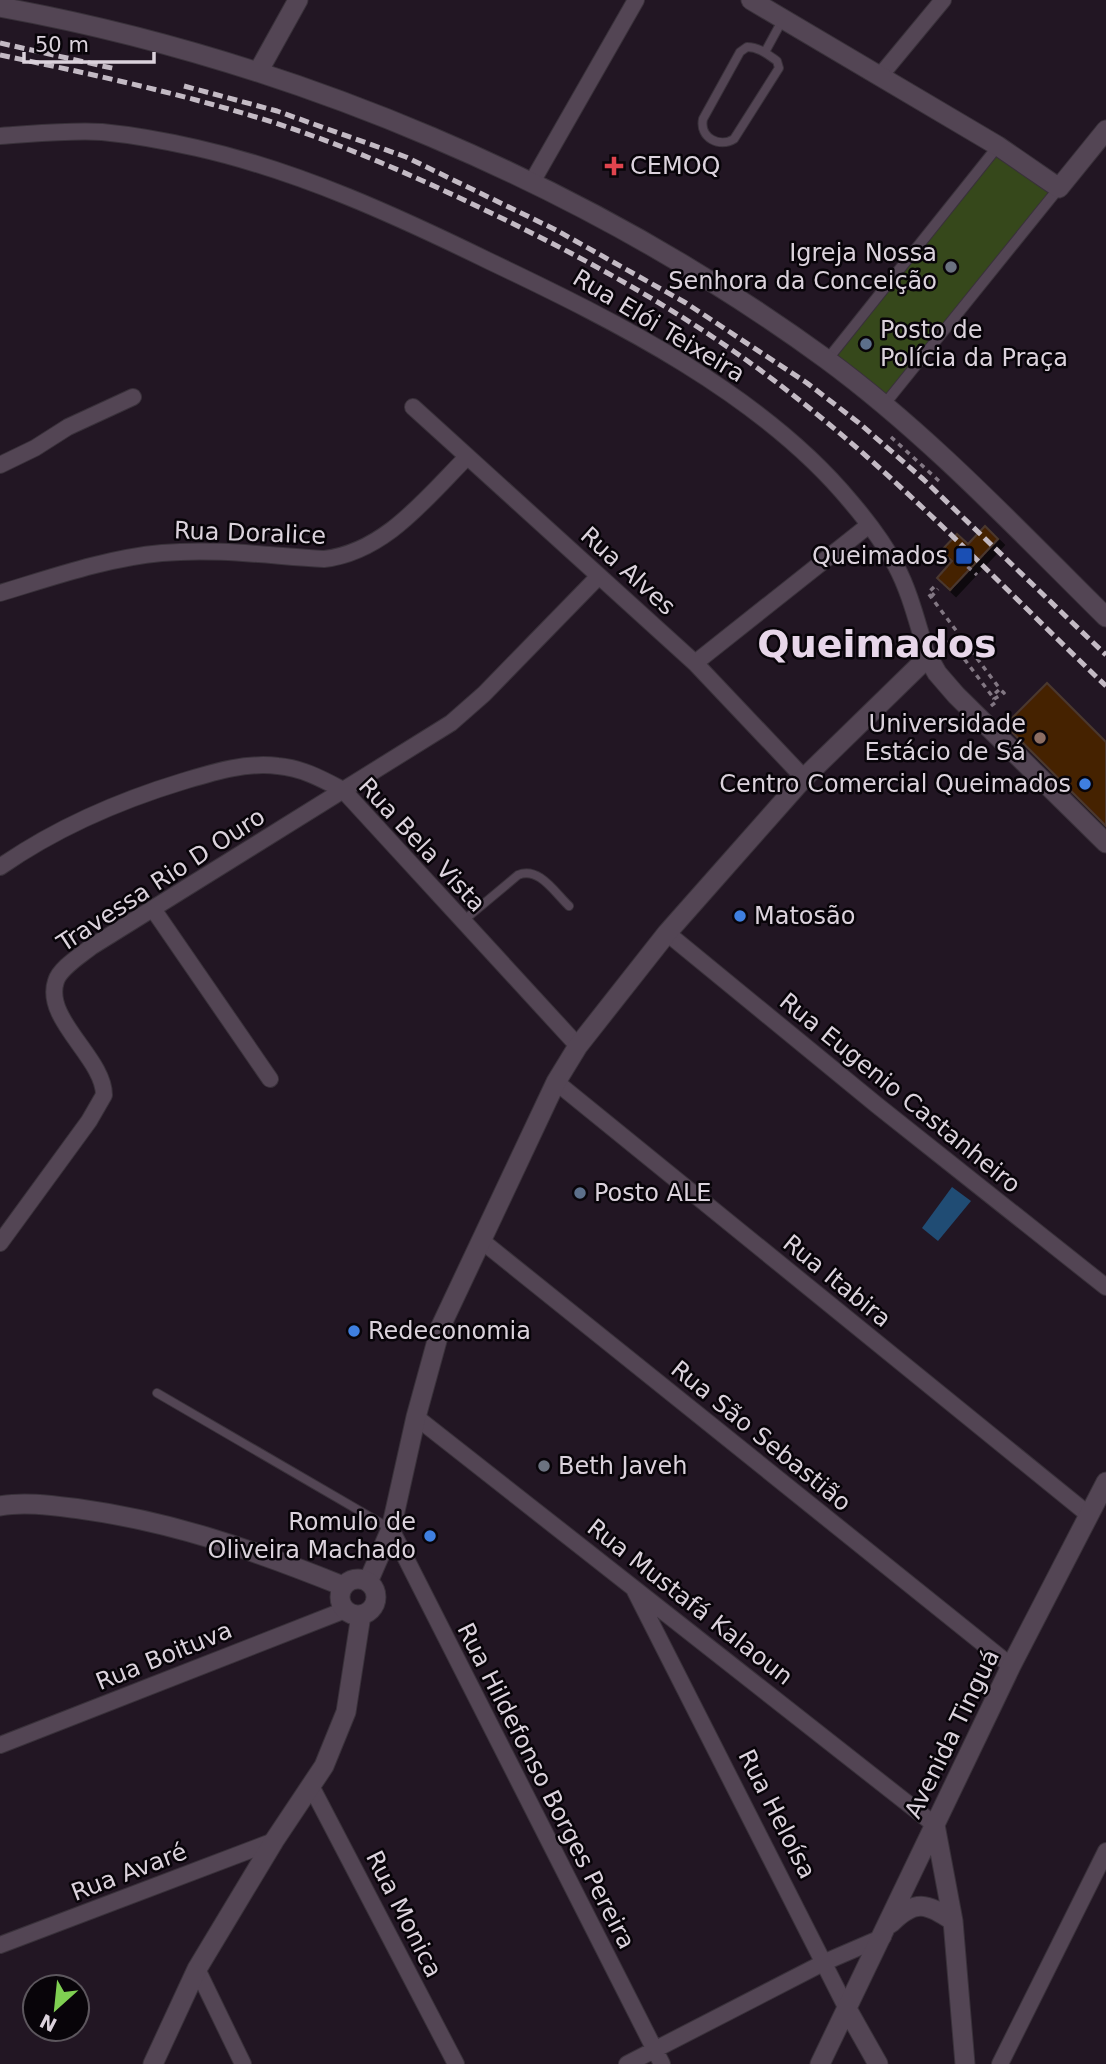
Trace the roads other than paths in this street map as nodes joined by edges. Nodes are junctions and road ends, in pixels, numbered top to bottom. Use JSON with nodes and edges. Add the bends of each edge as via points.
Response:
{"nodes":[{"id":1,"x":299,"y":0,"type":"edge"},
{"id":2,"x":636,"y":0,"type":"edge"},
{"id":3,"x":751,"y":0,"type":"edge"},
{"id":4,"x":943,"y":0,"type":"edge"},
{"id":5,"x":5,"y":8,"type":"edge"},
{"id":6,"x":783,"y":19,"type":"junction"},
{"id":7,"x":765,"y":52,"type":"junction"},
{"id":8,"x":258,"y":72,"type":"junction"},
{"id":9,"x":880,"y":75,"type":"junction"},
{"id":10,"x":1106,"y":130,"type":"edge"},
{"id":11,"x":0,"y":136,"type":"edge"},
{"id":12,"x":998,"y":146,"type":"junction"},
{"id":13,"x":531,"y":182,"type":"junction"},
{"id":14,"x":1059,"y":188,"type":"junction"},
{"id":15,"x":827,"y":360,"type":"junction"},
{"id":16,"x":133,"y":397,"type":"dead end"},
{"id":17,"x":884,"y":405,"type":"junction"},
{"id":18,"x":413,"y":407,"type":"dead end"},
{"id":19,"x":467,"y":457,"type":"junction"},
{"id":20,"x":0,"y":465,"type":"edge"},
{"id":21,"x":869,"y":525,"type":"junction"},
{"id":22,"x":599,"y":576,"type":"junction"},
{"id":23,"x":0,"y":593,"type":"edge"},
{"id":24,"x":1103,"y":607,"type":"edge"},
{"id":25,"x":928,"y":657,"type":"junction"},
{"id":26,"x":695,"y":663,"type":"junction"},
{"id":27,"x":803,"y":778,"type":"junction"},
{"id":28,"x":343,"y":790,"type":"junction"},
{"id":29,"x":1106,"y":843,"type":"edge"},
{"id":30,"x":0,"y":867,"type":"edge"},
{"id":31,"x":569,"y":906,"type":"dead end"},
{"id":32,"x":153,"y":908,"type":"junction"},
{"id":33,"x":462,"y":922,"type":"junction"},
{"id":34,"x":667,"y":933,"type":"junction"},
{"id":35,"x":578,"y":1046,"type":"junction"},
{"id":36,"x":270,"y":1079,"type":"dead end"},
{"id":37,"x":556,"y":1082,"type":"junction"},
{"id":38,"x":482,"y":1241,"type":"junction"},
{"id":39,"x":0,"y":1243,"type":"edge"},
{"id":40,"x":1106,"y":1287,"type":"edge"},
{"id":41,"x":157,"y":1393,"type":"dead end"},
{"id":42,"x":416,"y":1417,"type":"junction"},
{"id":43,"x":1106,"y":1482,"type":"edge"},
{"id":44,"x":0,"y":1506,"type":"edge"},
{"id":45,"x":1089,"y":1515,"type":"junction"},
{"id":46,"x":391,"y":1529,"type":"junction"},
{"id":47,"x":368,"y":1582,"type":"junction"},
{"id":48,"x":633,"y":1585,"type":"junction"},
{"id":49,"x":343,"y":1586,"type":"junction"},
{"id":50,"x":353,"y":1612,"type":"junction"},
{"id":51,"x":1011,"y":1666,"type":"junction"},
{"id":52,"x":0,"y":1745,"type":"edge"},
{"id":53,"x":312,"y":1786,"type":"junction"},
{"id":54,"x":935,"y":1825,"type":"junction"},
{"id":55,"x":274,"y":1841,"type":"junction"},
{"id":56,"x":1106,"y":1851,"type":"edge"},
{"id":57,"x":953,"y":1921,"type":"junction"},
{"id":58,"x":885,"y":1931,"type":"junction"},
{"id":59,"x":0,"y":1945,"type":"edge"},
{"id":60,"x":825,"y":1962,"type":"junction"},
{"id":61,"x":197,"y":1969,"type":"junction"},
{"id":62,"x":847,"y":2009,"type":"junction"},
{"id":63,"x":658,"y":2057,"type":"edge"},
{"id":64,"x":153,"y":2064,"type":"edge"},
{"id":65,"x":243,"y":2064,"type":"edge"},
{"id":66,"x":456,"y":2064,"type":"edge"},
{"id":67,"x":628,"y":2064,"type":"edge"},
{"id":68,"x":820,"y":2064,"type":"edge"},
{"id":69,"x":877,"y":2064,"type":"edge"},
{"id":70,"x":965,"y":2064,"type":"edge"},
{"id":71,"x":1000,"y":2064,"type":"edge"}],
"edges":[{"from":1,"to":8,"type":"main road"},
{"from":2,"to":13,"type":"street"},
{"from":3,"to":6,"type":"main road"},
{"from":4,"to":9,"type":"street"},
{"from":5,"to":8,"type":"main road","via":[[114,30]]},
{"from":6,"to":7,"type":"lane"},
{"from":6,"to":9,"type":"main road"},
{"from":7,"to":7,"type":"lane","via":[[754,47],[740,52],[703,120],[701,126],[711,139],[727,143],[734,139],[777,75],[777,61]]},
{"from":8,"to":13,"type":"main road","via":[[397,124]]},
{"from":9,"to":12,"type":"main road"},
{"from":10,"to":14,"type":"main road"},
{"from":11,"to":21,"type":"street","name":"Rua Elói Teixeira","via":[[100,132],[197,148],[286,175],[402,220],[551,290],[704,378],[802,450]]},
{"from":12,"to":14,"type":"main road"},
{"from":12,"to":15,"type":"street"},
{"from":13,"to":15,"type":"main road","via":[[647,242]]},
{"from":14,"to":17,"type":"street"},
{"from":15,"to":17,"type":"main road"},
{"from":16,"to":20,"type":"street"},
{"from":17,"to":24,"type":"main road"},
{"from":18,"to":19,"type":"street","name":"Rua Alves"},
{"from":19,"to":22,"type":"street","name":"Rua Alves"},
{"from":19,"to":23,"type":"street","name":"Rua Doralice","via":[[376,542],[341,557],[162,553],[116,560]]},
{"from":21,"to":25,"type":"street","name":"Rua Elói Teixeira","via":[[904,583]]},
{"from":21,"to":26,"type":"street"},
{"from":22,"to":26,"type":"street","name":"Rua Alves"},
{"from":22,"to":28,"type":"street","name":"Travessa Rio D Ouro","via":[[467,709]]},
{"from":25,"to":27,"type":"main road"},
{"from":25,"to":29,"type":"main road","name":"Rua Elói Teixeira","via":[[956,695]]},
{"from":26,"to":27,"type":"street","name":"Rua Alves"},
{"from":27,"to":34,"type":"main road"},
{"from":28,"to":30,"type":"street","name":"Rua Bela Vista","via":[[277,765],[226,769],[142,794],[83,818]]},
{"from":28,"to":32,"type":"street","name":"Travessa Rio D Ouro"},
{"from":28,"to":33,"type":"street","name":"Rua Bela Vista"},
{"from":31,"to":33,"type":"lane","via":[[539,876],[523,873]]},
{"from":32,"to":36,"type":"street"},
{"from":32,"to":39,"type":"street","name":"Travessa Rio D Ouro","via":[[91,947],[56,980],[55,999],[61,1014],[100,1077],[104,1095]]},
{"from":33,"to":35,"type":"street","name":"Rua Bela Vista"},
{"from":34,"to":35,"type":"main road"},
{"from":34,"to":40,"type":"street","name":"Rua Eugenio Castanheiro"},
{"from":35,"to":37,"type":"main road"},
{"from":37,"to":38,"type":"main road"},
{"from":37,"to":45,"type":"street","name":"Rua Itabira"},
{"from":38,"to":42,"type":"main road","via":[[441,1326]]},
{"from":38,"to":51,"type":"street","name":"Rua São Sebastião"},
{"from":41,"to":46,"type":"lane"},
{"from":42,"to":46,"type":"main road"},
{"from":42,"to":48,"type":"street","name":"Rua Mustafá Kalaoun"},
{"from":43,"to":45,"type":"main road","name":"Avenida Tinguá"},
{"from":44,"to":49,"type":"main road","via":[[60,1507],[156,1523],[242,1546]]},
{"from":45,"to":51,"type":"main road","name":"Avenida Tinguá"},
{"from":46,"to":47,"type":"main road"},
{"from":46,"to":63,"type":"street","name":"Rua Hildefonso Borges Pereira"},
{"from":47,"to":49,"type":"main road","via":[[355,1579]]},
{"from":47,"to":50,"type":"main road","via":[[376,1601],[373,1607]]},
{"from":48,"to":54,"type":"street","name":"Rua Mustafá Kalaoun"},
{"from":48,"to":60,"type":"street","name":"Rua Heloísa"},
{"from":49,"to":50,"type":"main road","via":[[340,1598]]},
{"from":50,"to":52,"type":"street","name":"Rua Boituva"},
{"from":50,"to":53,"type":"main road","via":[[345,1713]]},
{"from":51,"to":54,"type":"main road","name":"Avenida Tinguá"},
{"from":53,"to":55,"type":"main road"},
{"from":53,"to":66,"type":"street","name":"Rua Monica"},
{"from":54,"to":57,"type":"main road"},
{"from":54,"to":58,"type":"main road","name":"Avenida Tinguá"},
{"from":55,"to":59,"type":"street","name":"Rua Avaré"},
{"from":55,"to":61,"type":"main road"},
{"from":56,"to":71,"type":"street"},
{"from":57,"to":58,"type":"main road","via":[[930,1907],[915,1906],[900,1913]]},
{"from":57,"to":70,"type":"main road"},
{"from":58,"to":60,"type":"street"},
{"from":58,"to":62,"type":"main road","name":"Avenida Tinguá"},
{"from":60,"to":62,"type":"street","name":"Rua Heloísa"},
{"from":60,"to":63,"type":"street"},
{"from":61,"to":64,"type":"main road"},
{"from":61,"to":65,"type":"street"},
{"from":62,"to":68,"type":"main road","name":"Avenida Tinguá"},
{"from":62,"to":69,"type":"main road","name":"Rua Heloísa"},
{"from":63,"to":67,"type":"street"}]}
